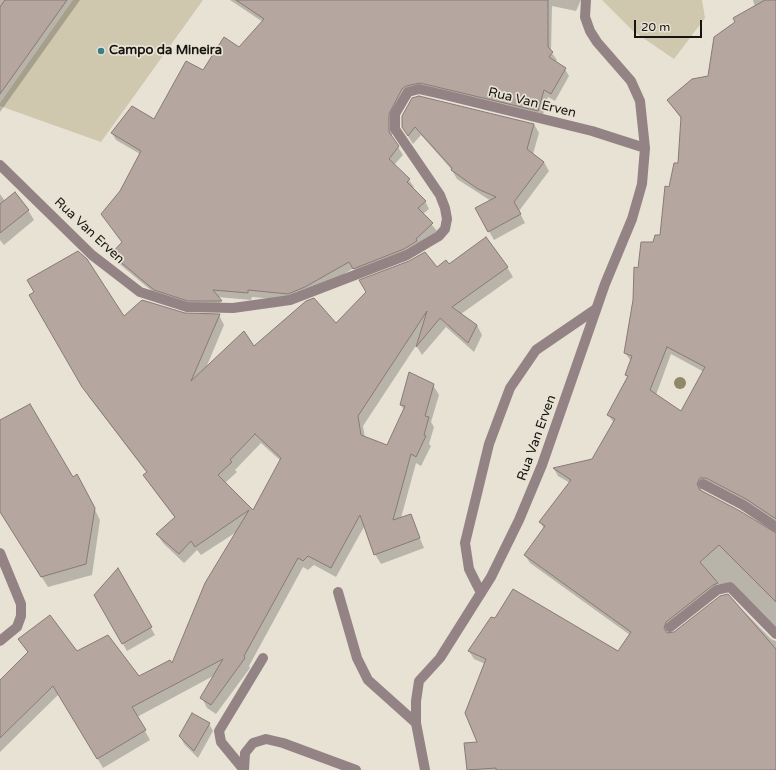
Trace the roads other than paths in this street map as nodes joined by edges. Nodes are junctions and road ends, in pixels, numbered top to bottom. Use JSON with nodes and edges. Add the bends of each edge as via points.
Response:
{"nodes":[{"id":1,"x":586,"y":0,"type":"edge"},
{"id":2,"x":645,"y":148,"type":"junction"},
{"id":3,"x":0,"y":165,"type":"edge"},
{"id":4,"x":596,"y":309,"type":"junction"},
{"id":5,"x":703,"y":484,"type":"dead end"},
{"id":6,"x":776,"y":527,"type":"edge"},
{"id":7,"x":0,"y":554,"type":"edge"},
{"id":8,"x":338,"y":592,"type":"dead end"},
{"id":9,"x":481,"y":593,"type":"junction"},
{"id":10,"x":670,"y":627,"type":"dead end"},
{"id":11,"x":776,"y":634,"type":"edge"},
{"id":12,"x":0,"y":641,"type":"edge"},
{"id":13,"x":263,"y":658,"type":"dead end"},
{"id":14,"x":416,"y":723,"type":"junction"},
{"id":15,"x":244,"y":770,"type":"edge"},
{"id":16,"x":356,"y":770,"type":"edge"},
{"id":17,"x":425,"y":770,"type":"edge"}],
"edges":[{"from":1,"to":2,"type":"street","via":[[585,17],[590,32],[631,81],[640,101]]},
{"from":2,"to":3,"type":"street","name":"Rua Van Erven","via":[[592,131],[445,95],[419,89],[408,92],[395,114],[395,129],[443,201],[447,219],[445,229],[439,236],[407,255],[290,300],[233,308],[187,307],[140,292],[92,255]]},
{"from":2,"to":4,"type":"street","name":"Rua Van Erven","via":[[642,184],[634,212]]},
{"from":4,"to":9,"type":"street","name":"Rua Van Erven","via":[[539,472],[519,520]]},
{"from":4,"to":9,"type":"street","via":[[536,350],[510,388],[489,444],[465,543],[469,569]]},
{"from":5,"to":6,"type":"street","via":[[743,505]]},
{"from":7,"to":12,"type":"street","via":[[21,604],[21,616],[17,627]]},
{"from":8,"to":14,"type":"street","via":[[357,658],[368,680]]},
{"from":9,"to":14,"type":"street","name":"Rua Van Erven","via":[[440,658],[419,681]]},
{"from":10,"to":11,"type":"street","via":[[717,590],[730,588]]},
{"from":13,"to":15,"type":"street","via":[[219,731],[221,742]]},
{"from":14,"to":17,"type":"street","name":"Rua Van Erven"},
{"from":15,"to":16,"type":"street","via":[[245,753],[253,743],[266,739]]}]}
